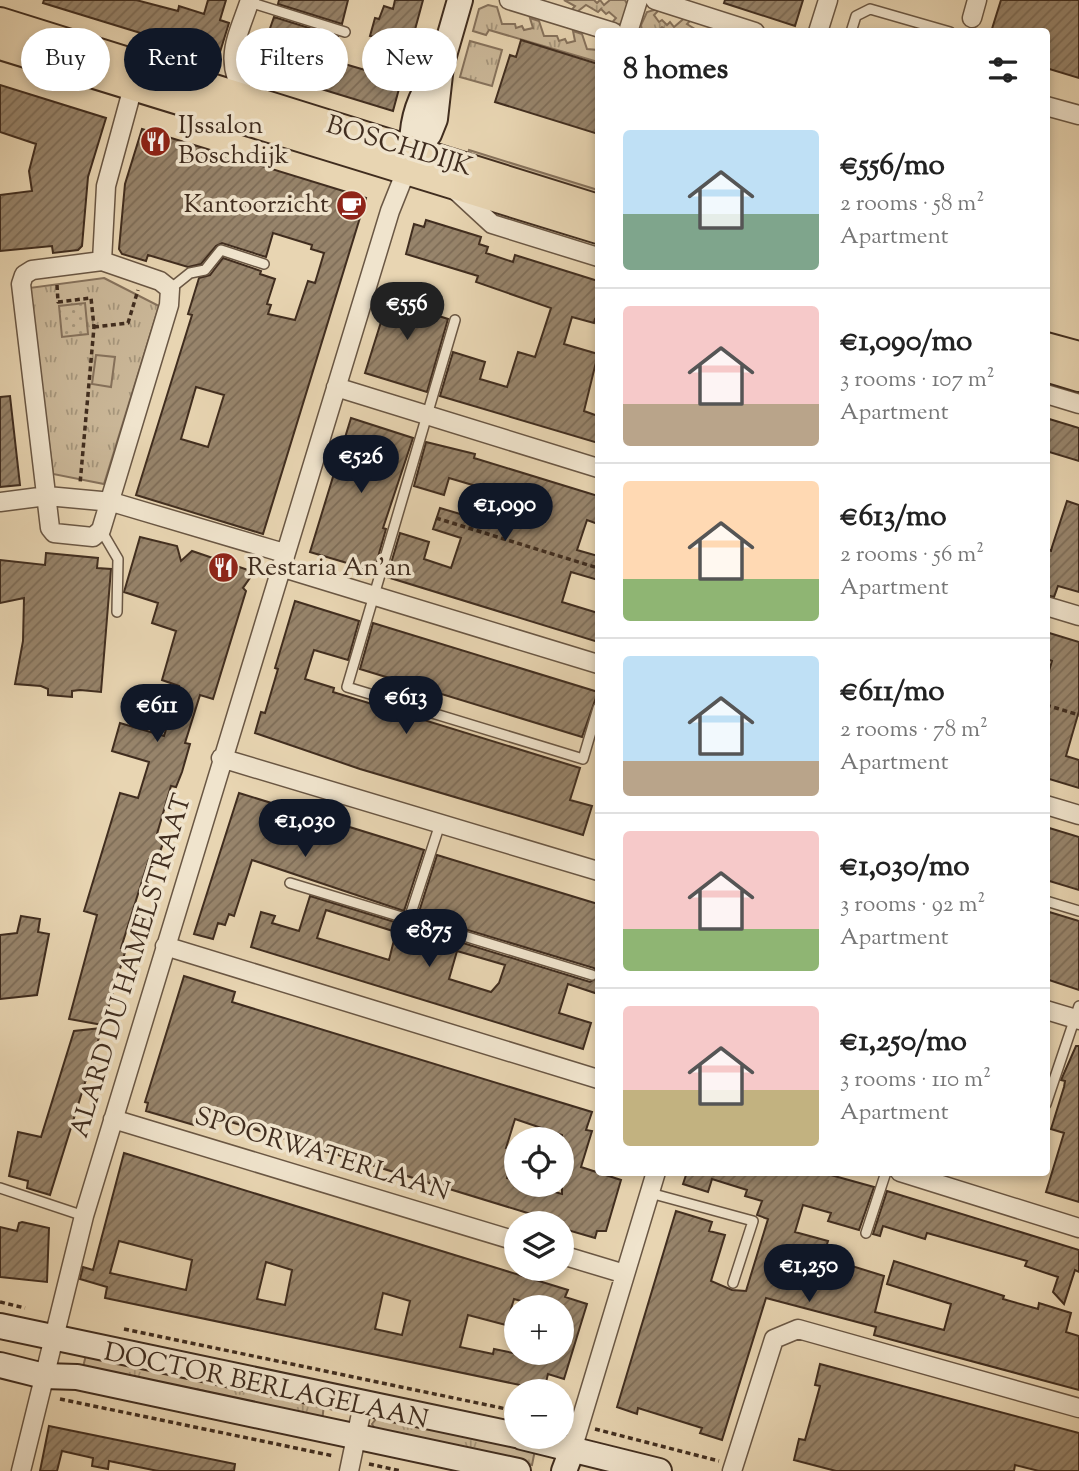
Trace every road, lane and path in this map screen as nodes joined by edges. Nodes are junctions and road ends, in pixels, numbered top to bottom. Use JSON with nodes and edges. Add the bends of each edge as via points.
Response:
{"nodes":[{"id":1,"x":460,"y":0,"type":"edge"},
{"id":2,"x":509,"y":0,"type":"edge"},
{"id":3,"x":638,"y":0,"type":"edge"},
{"id":4,"x":655,"y":0,"type":"edge"},
{"id":5,"x":828,"y":0,"type":"edge"},
{"id":6,"x":977,"y":0,"type":"edge"},
{"id":7,"x":248,"y":1,"type":"edge"},
{"id":8,"x":972,"y":18,"type":"dead end"},
{"id":9,"x":0,"y":21,"type":"edge"},
{"id":10,"x":332,"y":28,"type":"edge"},
{"id":11,"x":600,"y":28,"type":"edge"},
{"id":12,"x":629,"y":28,"type":"edge"},
{"id":13,"x":742,"y":28,"type":"edge"},
{"id":14,"x":819,"y":28,"type":"edge"},
{"id":15,"x":852,"y":28,"type":"edge"},
{"id":16,"x":936,"y":28,"type":"edge"},
{"id":17,"x":0,"y":46,"type":"edge"},
{"id":18,"x":124,"y":84,"type":"edge"},
{"id":19,"x":132,"y":91,"type":"edge"},
{"id":20,"x":148,"y":91,"type":"edge"},
{"id":21,"x":247,"y":99,"type":"junction"},
{"id":22,"x":1050,"y":107,"type":"edge"},
{"id":23,"x":1079,"y":116,"type":"edge"},
{"id":24,"x":409,"y":161,"type":"junction"},
{"id":25,"x":449,"y":184,"type":"junction"},
{"id":26,"x":595,"y":207,"type":"edge"},
{"id":27,"x":595,"y":229,"type":"edge"},
{"id":28,"x":595,"y":256,"type":"edge"},
{"id":29,"x":102,"y":261,"type":"junction"},
{"id":30,"x":264,"y":264,"type":"dead end"},
{"id":31,"x":55,"y":266,"type":"junction"},
{"id":32,"x":143,"y":276,"type":"junction"},
{"id":33,"x":170,"y":289,"type":"junction"},
{"id":34,"x":455,"y":320,"type":"dead end"},
{"id":35,"x":94,"y":327,"type":"junction"},
{"id":36,"x":1050,"y":347,"type":"edge"},
{"id":37,"x":1079,"y":355,"type":"edge"},
{"id":38,"x":1050,"y":369,"type":"edge"},
{"id":39,"x":1079,"y":378,"type":"edge"},
{"id":40,"x":335,"y":387,"type":"junction"},
{"id":41,"x":1050,"y":395,"type":"edge"},
{"id":42,"x":1079,"y":404,"type":"edge"},
{"id":43,"x":426,"y":415,"type":"junction"},
{"id":44,"x":595,"y":467,"type":"edge"},
{"id":45,"x":47,"y":496,"type":"junction"},
{"id":46,"x":78,"y":497,"type":"junction"},
{"id":47,"x":0,"y":502,"type":"edge"},
{"id":48,"x":112,"y":502,"type":"junction"},
{"id":49,"x":436,"y":518,"type":"dead end"},
{"id":50,"x":101,"y":530,"type":"junction"},
{"id":51,"x":282,"y":560,"type":"junction"},
{"id":52,"x":595,"y":567,"type":"edge"},
{"id":53,"x":373,"y":595,"type":"junction"},
{"id":54,"x":1050,"y":607,"type":"edge"},
{"id":55,"x":117,"y":612,"type":"dead end"},
{"id":56,"x":1079,"y":616,"type":"edge"},
{"id":57,"x":595,"y":663,"type":"edge"},
{"id":58,"x":1050,"y":706,"type":"edge"},
{"id":59,"x":1079,"y":716,"type":"edge"},
{"id":60,"x":595,"y":718,"type":"edge"},
{"id":61,"x":221,"y":758,"type":"junction"},
{"id":62,"x":1050,"y":806,"type":"edge"},
{"id":63,"x":1079,"y":815,"type":"edge"},
{"id":64,"x":440,"y":824,"type":"junction"},
{"id":65,"x":595,"y":870,"type":"edge"},
{"id":66,"x":290,"y":883,"type":"dead end"},
{"id":67,"x":1050,"y":902,"type":"edge"},
{"id":68,"x":1079,"y":911,"type":"edge"},
{"id":69,"x":409,"y":919,"type":"junction"},
{"id":70,"x":165,"y":946,"type":"junction"},
{"id":71,"x":592,"y":975,"type":"dead end"},
{"id":72,"x":1050,"y":1011,"type":"edge"},
{"id":73,"x":1078,"y":1015,"type":"edge"},
{"id":74,"x":595,"y":1078,"type":"edge"},
{"id":75,"x":1050,"y":1093,"type":"edge"},
{"id":76,"x":113,"y":1119,"type":"junction"},
{"id":77,"x":655,"y":1176,"type":"edge"},
{"id":78,"x":885,"y":1176,"type":"edge"},
{"id":79,"x":913,"y":1176,"type":"edge"},
{"id":80,"x":0,"y":1188,"type":"edge"},
{"id":81,"x":650,"y":1193,"type":"junction"},
{"id":82,"x":84,"y":1216,"type":"junction"},
{"id":83,"x":1079,"y":1228,"type":"edge"},
{"id":84,"x":866,"y":1233,"type":"dead end"},
{"id":85,"x":504,"y":1237,"type":"edge"},
{"id":86,"x":574,"y":1259,"type":"edge"},
{"id":87,"x":625,"y":1274,"type":"junction"},
{"id":88,"x":733,"y":1283,"type":"dead end"},
{"id":89,"x":0,"y":1302,"type":"edge"},
{"id":90,"x":0,"y":1326,"type":"edge"},
{"id":91,"x":56,"y":1326,"type":"junction"},
{"id":92,"x":114,"y":1326,"type":"dead end"},
{"id":93,"x":0,"y":1365,"type":"edge"},
{"id":94,"x":42,"y":1385,"type":"junction"},
{"id":95,"x":363,"y":1404,"type":"junction"},
{"id":96,"x":504,"y":1408,"type":"edge"},
{"id":97,"x":1079,"y":1408,"type":"edge"},
{"id":98,"x":579,"y":1425,"type":"junction"},
{"id":99,"x":504,"y":1433,"type":"edge"},
{"id":100,"x":356,"y":1436,"type":"junction"},
{"id":101,"x":546,"y":1449,"type":"edge"},
{"id":102,"x":568,"y":1460,"type":"edge"},
{"id":103,"x":350,"y":1466,"type":"edge"},
{"id":104,"x":733,"y":1468,"type":"edge"},
{"id":105,"x":21,"y":1471,"type":"edge"},
{"id":106,"x":401,"y":1471,"type":"edge"},
{"id":107,"x":518,"y":1471,"type":"edge"},
{"id":108,"x":659,"y":1471,"type":"edge"}],
"edges":[{"from":1,"to":24,"type":"main road","via":[[441,66],[435,119]]},
{"from":2,"to":11,"type":"street"},
{"from":3,"to":12,"type":"street"},
{"from":4,"to":13,"type":"street"},
{"from":5,"to":14,"type":"street"},
{"from":6,"to":8,"type":"street"},
{"from":7,"to":10,"type":"lane"},
{"from":7,"to":21,"type":"street","via":[[232,64]]},
{"from":9,"to":21,"type":"main road","name":"BOSCHDIJK"},
{"from":15,"to":16,"type":"lane","via":[[856,16],[870,9]]},
{"from":17,"to":18,"type":"main road","name":"BOSCHDIJK"},
{"from":19,"to":29,"type":"street","via":[[106,186]]},
{"from":20,"to":24,"type":"main road","name":"BOSCHDIJK"},
{"from":21,"to":24,"type":"main road","name":"BOSCHDIJK"},
{"from":22,"to":23,"type":"street"},
{"from":24,"to":25,"type":"main road","name":"BOSCHDIJK"},
{"from":24,"to":26,"type":"main road","name":"BOSCHDIJK"},
{"from":24,"to":40,"type":"street","name":"ALARD DU HAMELSTRAAT"},
{"from":25,"to":27,"type":"main road","name":"BOSCHDIJK"},
{"from":25,"to":28,"type":"street","name":"BOSCHDIJK","via":[[492,224]]},
{"from":29,"to":31,"type":"street"},
{"from":29,"to":32,"type":"street"},
{"from":30,"to":33,"type":"lane","via":[[221,250],[205,270],[190,273]]},
{"from":31,"to":35,"type":"path","via":[[58,302],[92,298]]},
{"from":31,"to":45,"type":"street","via":[[32,270],[21,284]]},
{"from":32,"to":33,"type":"street"},
{"from":32,"to":35,"type":"path","via":[[128,323]]},
{"from":33,"to":48,"type":"street"},
{"from":34,"to":43,"type":"lane"},
{"from":35,"to":46,"type":"path"},
{"from":36,"to":37,"type":"main road"},
{"from":38,"to":39,"type":"main road"},
{"from":40,"to":43,"type":"street"},
{"from":40,"to":51,"type":"street","name":"ALARD DU HAMELSTRAAT"},
{"from":41,"to":42,"type":"street"},
{"from":43,"to":44,"type":"street"},
{"from":43,"to":53,"type":"lane"},
{"from":45,"to":46,"type":"street"},
{"from":45,"to":47,"type":"street"},
{"from":45,"to":50,"type":"street","via":[[54,533],[93,537]]},
{"from":46,"to":48,"type":"street"},
{"from":48,"to":50,"type":"street"},
{"from":48,"to":51,"type":"street"},
{"from":49,"to":52,"type":"path"},
{"from":50,"to":55,"type":"lane","via":[[118,559]]},
{"from":51,"to":53,"type":"street"},
{"from":51,"to":61,"type":"street","name":"ALARD DU HAMELSTRAAT"},
{"from":53,"to":57,"type":"street"},
{"from":53,"to":60,"type":"lane","via":[[347,687],[583,759]]},
{"from":54,"to":56,"type":"street"},
{"from":58,"to":59,"type":"path"},
{"from":61,"to":64,"type":"street"},
{"from":61,"to":70,"type":"street","name":"ALARD DU HAMELSTRAAT"},
{"from":62,"to":63,"type":"street"},
{"from":64,"to":65,"type":"street"},
{"from":64,"to":69,"type":"lane"},
{"from":66,"to":69,"type":"lane"},
{"from":67,"to":68,"type":"lane"},
{"from":69,"to":71,"type":"lane"},
{"from":70,"to":74,"type":"street"},
{"from":70,"to":76,"type":"street","name":"ALARD DU HAMELSTRAAT"},
{"from":72,"to":73,"type":"street"},
{"from":73,"to":75,"type":"lane"},
{"from":76,"to":82,"type":"street","name":"ALARD DU HAMELSTRAAT"},
{"from":76,"to":85,"type":"street","name":"SPOORWATERLAAN"},
{"from":77,"to":81,"type":"street"},
{"from":78,"to":84,"type":"lane"},
{"from":79,"to":83,"type":"street"},
{"from":80,"to":82,"type":"lane"},
{"from":81,"to":87,"type":"street"},
{"from":81,"to":88,"type":"lane","via":[[754,1221]]},
{"from":82,"to":91,"type":"street","name":"ALARD DU HAMELSTRAAT"},
{"from":86,"to":87,"type":"street"},
{"from":87,"to":98,"type":"street"},
{"from":89,"to":91,"type":"path"},
{"from":90,"to":91,"type":"main road","name":"DOCTOR BERLAGELAAN"},
{"from":91,"to":94,"type":"street","name":"ALARD DU HAMELSTRAAT"},
{"from":91,"to":95,"type":"main road","name":"DOCTOR BERLAGELAAN"},
{"from":92,"to":96,"type":"path","name":"DOCTOR BERLAGELAAN"},
{"from":93,"to":94,"type":"main road","name":"DOCTOR BERLAGELAAN"},
{"from":94,"to":100,"type":"main road","name":"DOCTOR BERLAGELAAN","via":[[77,1377]]},
{"from":94,"to":103,"type":"path","name":"DOCTOR BERLAGELAAN"},
{"from":94,"to":105,"type":"street","name":"ALARD DU HAMELSTRAAT"},
{"from":95,"to":99,"type":"main road","name":"DOCTOR BERLAGELAAN"},
{"from":95,"to":100,"type":"street"},
{"from":97,"to":104,"type":"street","via":[[798,1329],[774,1339]]},
{"from":98,"to":102,"type":"street"},
{"from":98,"to":104,"type":"path"},
{"from":100,"to":103,"type":"street"},
{"from":100,"to":107,"type":"main road","name":"DOCTOR BERLAGELAAN"},
{"from":101,"to":102,"type":"main road"},
{"from":102,"to":108,"type":"main road"},
{"from":103,"to":106,"type":"path","name":"DOCTOR BERLAGELAAN"}]}
